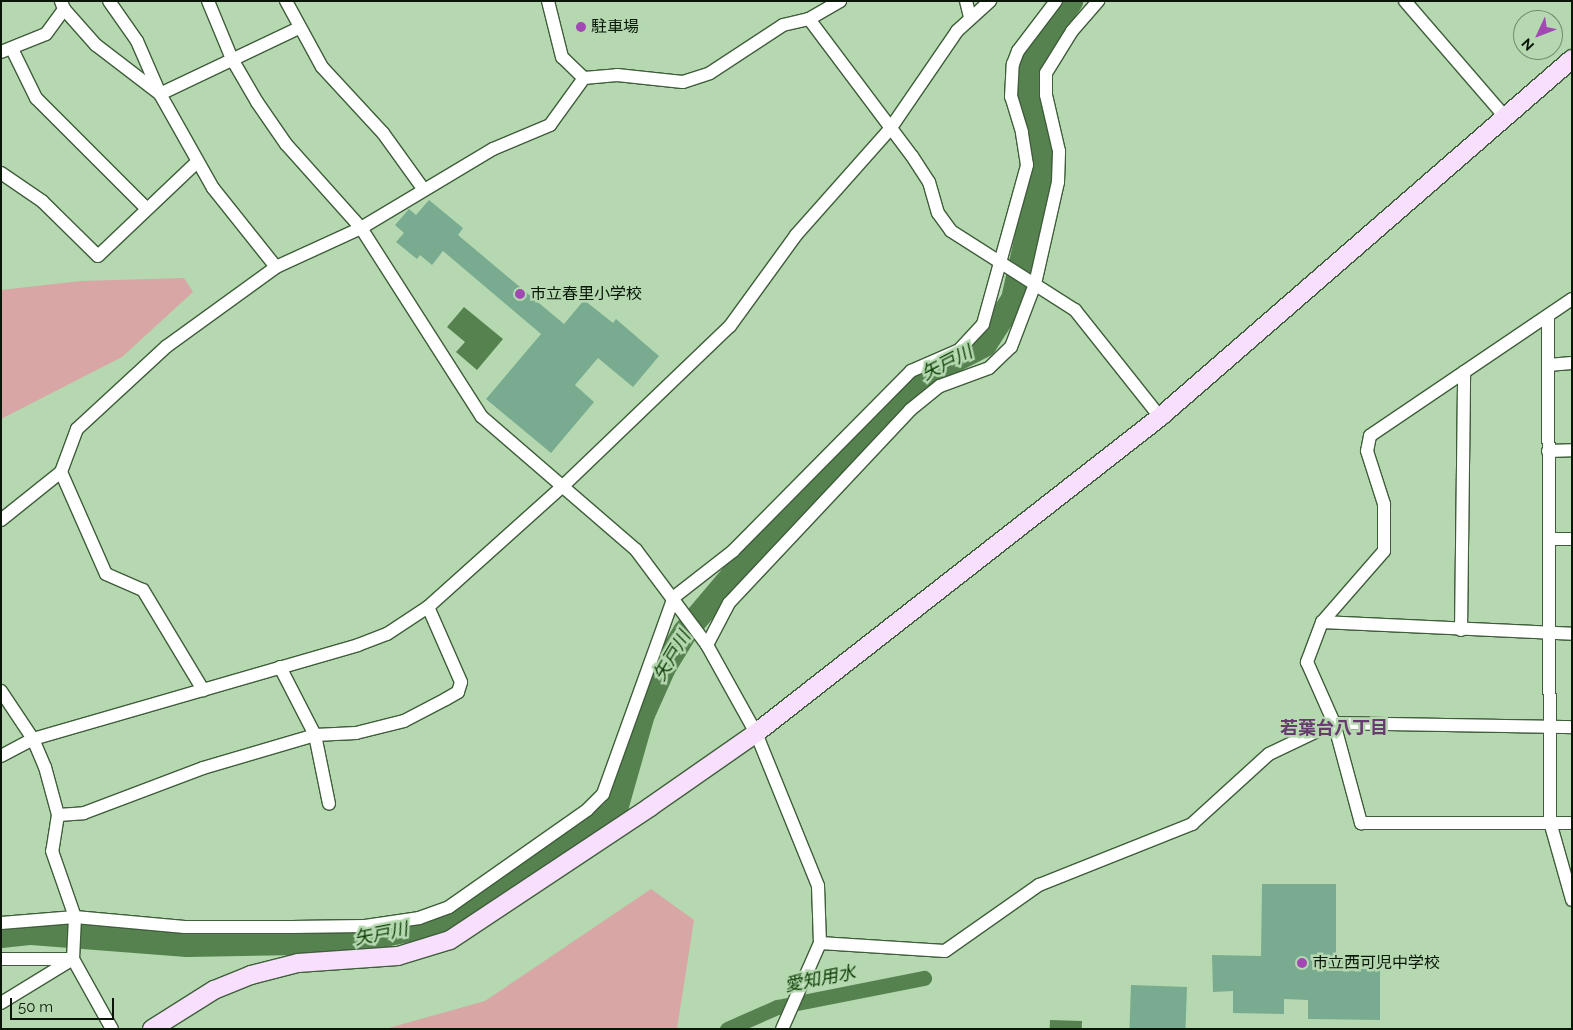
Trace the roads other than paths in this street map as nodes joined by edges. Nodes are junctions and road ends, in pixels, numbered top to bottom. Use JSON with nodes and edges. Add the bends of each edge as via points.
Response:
{"nodes":[{"id":1,"x":109,"y":1,"type":"edge"},
{"id":2,"x":208,"y":1,"type":"edge"},
{"id":3,"x":286,"y":1,"type":"edge"},
{"id":4,"x":548,"y":1,"type":"edge"},
{"id":5,"x":840,"y":1,"type":"edge"},
{"id":6,"x":966,"y":1,"type":"edge"},
{"id":7,"x":990,"y":1,"type":"edge"},
{"id":8,"x":1056,"y":1,"type":"edge"},
{"id":9,"x":1098,"y":1,"type":"edge"},
{"id":10,"x":1406,"y":1,"type":"edge"},
{"id":11,"x":63,"y":5,"type":"edge"},
{"id":12,"x":970,"y":17,"type":"junction"},
{"id":13,"x":809,"y":18,"type":"junction"},
{"id":14,"x":299,"y":28,"type":"junction"},
{"id":15,"x":7,"y":51,"type":"edge"},
{"id":16,"x":232,"y":59,"type":"junction"},
{"id":17,"x":1572,"y":59,"type":"edge"},
{"id":18,"x":584,"y":78,"type":"junction"},
{"id":19,"x":160,"y":94,"type":"junction"},
{"id":20,"x":1505,"y":118,"type":"junction"},
{"id":21,"x":890,"y":129,"type":"junction"},
{"id":22,"x":197,"y":162,"type":"junction"},
{"id":23,"x":1,"y":173,"type":"edge"},
{"id":24,"x":424,"y":190,"type":"junction"},
{"id":25,"x":146,"y":208,"type":"junction"},
{"id":26,"x":361,"y":228,"type":"junction"},
{"id":27,"x":1003,"y":264,"type":"junction"},
{"id":28,"x":276,"y":267,"type":"junction"},
{"id":29,"x":1035,"y":284,"type":"junction"},
{"id":30,"x":1572,"y":298,"type":"edge"},
{"id":31,"x":1548,"y":316,"type":"junction"},
{"id":32,"x":1572,"y":363,"type":"edge"},
{"id":33,"x":1548,"y":365,"type":"junction"},
{"id":34,"x":1464,"y":372,"type":"junction"},
{"id":35,"x":1160,"y":417,"type":"junction"},
{"id":36,"x":1548,"y":450,"type":"junction"},
{"id":37,"x":1572,"y":450,"type":"edge"},
{"id":38,"x":60,"y":472,"type":"junction"},
{"id":39,"x":563,"y":486,"type":"junction"},
{"id":40,"x":1,"y":520,"type":"edge"},
{"id":41,"x":1549,"y":539,"type":"junction"},
{"id":42,"x":1572,"y":539,"type":"edge"},
{"id":43,"x":678,"y":602,"type":"junction"},
{"id":44,"x":428,"y":607,"type":"junction"},
{"id":45,"x":1322,"y":622,"type":"junction"},
{"id":46,"x":1461,"y":630,"type":"junction"},
{"id":47,"x":1549,"y":634,"type":"junction"},
{"id":48,"x":1572,"y":634,"type":"edge"},
{"id":49,"x":707,"y":645,"type":"junction"},
{"id":50,"x":280,"y":667,"type":"junction"},
{"id":51,"x":203,"y":690,"type":"junction"},
{"id":52,"x":1,"y":691,"type":"edge"},
{"id":53,"x":1334,"y":723,"type":"junction"},
{"id":54,"x":1572,"y":727,"type":"edge"},
{"id":55,"x":1549,"y":728,"type":"junction"},
{"id":56,"x":756,"y":734,"type":"junction"},
{"id":57,"x":315,"y":735,"type":"junction"},
{"id":58,"x":33,"y":739,"type":"junction"},
{"id":59,"x":1,"y":756,"type":"edge"},
{"id":60,"x":329,"y":804,"type":"dead end"},
{"id":61,"x":58,"y":814,"type":"junction"},
{"id":62,"x":1550,"y":822,"type":"junction"},
{"id":63,"x":1572,"y":823,"type":"edge"},
{"id":64,"x":1572,"y":900,"type":"edge"},
{"id":65,"x":75,"y":917,"type":"junction"},
{"id":66,"x":1,"y":924,"type":"edge"},
{"id":67,"x":820,"y":943,"type":"junction"},
{"id":68,"x":1,"y":959,"type":"edge"},
{"id":69,"x":73,"y":960,"type":"junction"},
{"id":70,"x":1,"y":1003,"type":"edge"},
{"id":71,"x":112,"y":1029,"type":"edge"},
{"id":72,"x":152,"y":1029,"type":"edge"},
{"id":73,"x":782,"y":1029,"type":"edge"}],
"edges":[{"from":1,"to":19,"type":"street","via":[[137,41]]},
{"from":2,"to":16,"type":"street"},
{"from":3,"to":14,"type":"street"},
{"from":4,"to":18,"type":"street","via":[[562,58]]},
{"from":5,"to":13,"type":"street"},
{"from":6,"to":12,"type":"street"},
{"from":7,"to":12,"type":"street"},
{"from":8,"to":27,"type":"street","via":[[1018,51],[1013,64],[1010,97],[1022,132],[1027,166]]},
{"from":9,"to":29,"type":"street","via":[[1072,31],[1046,73],[1046,95],[1060,151],[1058,182]]},
{"from":10,"to":20,"type":"street"},
{"from":11,"to":15,"type":"street","via":[[46,34]]},
{"from":11,"to":19,"type":"street","via":[[96,45]]},
{"from":12,"to":21,"type":"street"},
{"from":13,"to":18,"type":"street","via":[[783,25],[710,73],[683,82],[617,75]]},
{"from":13,"to":21,"type":"street"},
{"from":14,"to":16,"type":"street"},
{"from":14,"to":24,"type":"street","via":[[322,67],[383,133]]},
{"from":15,"to":25,"type":"street","via":[[36,98]]},
{"from":16,"to":19,"type":"street"},
{"from":16,"to":26,"type":"street","via":[[286,144]]},
{"from":17,"to":20,"type":"street"},
{"from":18,"to":24,"type":"street","via":[[550,125],[493,149]]},
{"from":19,"to":22,"type":"street"},
{"from":20,"to":35,"type":"street"},
{"from":21,"to":27,"type":"street","via":[[928,182],[938,213],[952,231]]},
{"from":21,"to":39,"type":"street","via":[[796,235],[730,326]]},
{"from":22,"to":25,"type":"street"},
{"from":22,"to":28,"type":"street"},
{"from":23,"to":25,"type":"street","via":[[42,201],[98,256]]},
{"from":24,"to":26,"type":"street"},
{"from":26,"to":28,"type":"street"},
{"from":26,"to":39,"type":"street","via":[[482,417]]},
{"from":27,"to":29,"type":"street"},
{"from":27,"to":43,"type":"street","via":[[984,324],[959,350],[911,371],[734,551]]},
{"from":28,"to":38,"type":"street","via":[[167,346],[77,429]]},
{"from":29,"to":35,"type":"street","via":[[1075,310]]},
{"from":29,"to":49,"type":"street","via":[[1011,348],[989,368],[940,386],[910,410],[729,603]]},
{"from":30,"to":31,"type":"street"},
{"from":31,"to":33,"type":"street"},
{"from":31,"to":34,"type":"street"},
{"from":32,"to":33,"type":"street"},
{"from":33,"to":36,"type":"street"},
{"from":34,"to":45,"type":"street","via":[[1370,436],[1367,451],[1384,504],[1384,551]]},
{"from":34,"to":46,"type":"street"},
{"from":35,"to":56,"type":"street"},
{"from":36,"to":37,"type":"street"},
{"from":36,"to":41,"type":"street"},
{"from":38,"to":40,"type":"street"},
{"from":38,"to":51,"type":"street","via":[[106,574],[143,590]]},
{"from":39,"to":43,"type":"street","via":[[636,550]]},
{"from":39,"to":44,"type":"street"},
{"from":41,"to":42,"type":"street"},
{"from":41,"to":47,"type":"street"},
{"from":43,"to":49,"type":"street"},
{"from":43,"to":65,"type":"street","via":[[603,794],[560,832],[449,907],[419,918],[365,926],[185,927]]},
{"from":44,"to":50,"type":"street","via":[[387,634]]},
{"from":44,"to":57,"type":"street","via":[[461,682],[458,692],[404,721],[356,733]]},
{"from":45,"to":46,"type":"street"},
{"from":45,"to":53,"type":"street","via":[[1307,662]]},
{"from":46,"to":47,"type":"street"},
{"from":47,"to":48,"type":"street"},
{"from":47,"to":55,"type":"street"},
{"from":49,"to":56,"type":"street"},
{"from":50,"to":51,"type":"street"},
{"from":50,"to":57,"type":"street"},
{"from":51,"to":58,"type":"street"},
{"from":52,"to":58,"type":"street"},
{"from":53,"to":55,"type":"street"},
{"from":53,"to":62,"type":"street","via":[[1361,823]]},
{"from":53,"to":67,"type":"street","via":[[1269,754],[1192,824],[1039,885],[945,951]]},
{"from":54,"to":55,"type":"street"},
{"from":55,"to":62,"type":"street"},
{"from":56,"to":67,"type":"street","via":[[818,886]]},
{"from":56,"to":72,"type":"street","via":[[450,940],[398,956],[298,963],[251,975],[214,990]]},
{"from":57,"to":60,"type":"street"},
{"from":57,"to":61,"type":"street","via":[[203,768],[84,814]]},
{"from":58,"to":59,"type":"street"},
{"from":58,"to":61,"type":"street"},
{"from":61,"to":65,"type":"street","via":[[52,851]]},
{"from":62,"to":63,"type":"street"},
{"from":62,"to":64,"type":"street"},
{"from":65,"to":66,"type":"street"},
{"from":65,"to":69,"type":"street"},
{"from":67,"to":73,"type":"street","via":[[806,981]]},
{"from":68,"to":69,"type":"street"},
{"from":69,"to":70,"type":"street"},
{"from":69,"to":71,"type":"street"}]}
